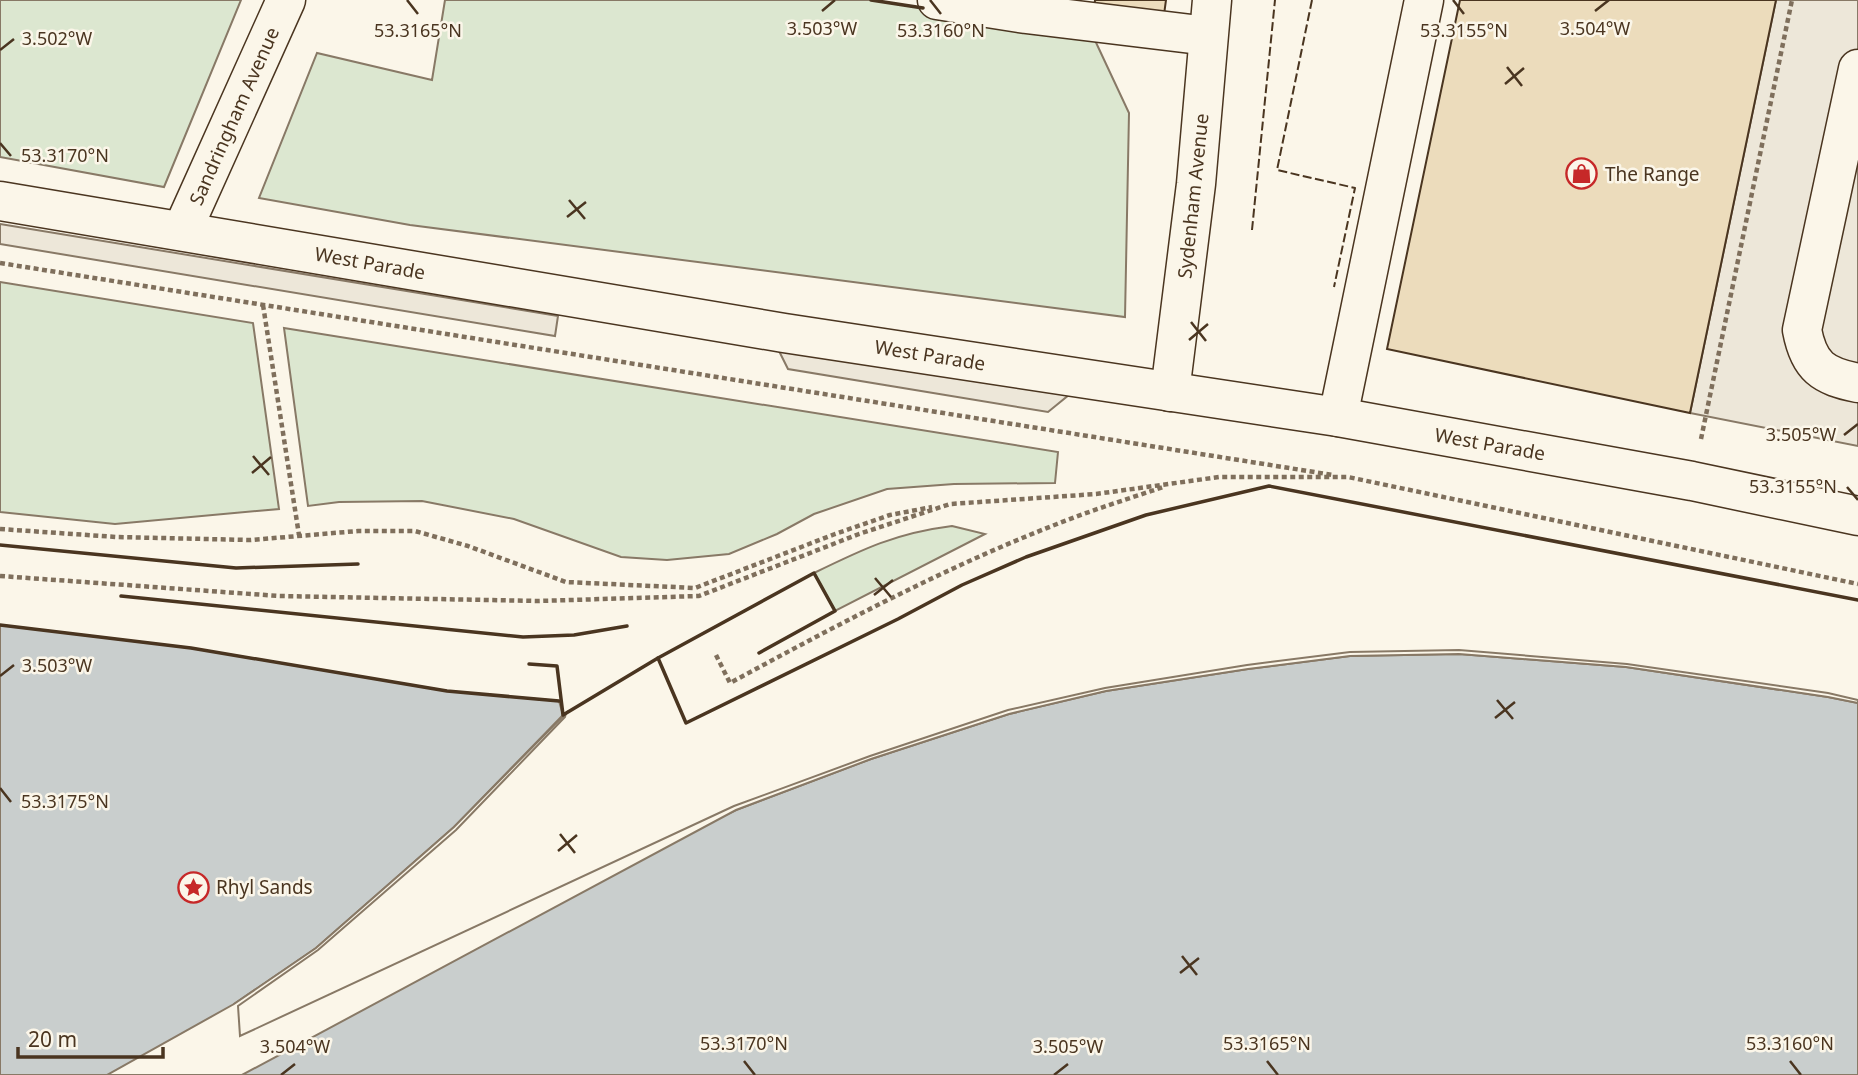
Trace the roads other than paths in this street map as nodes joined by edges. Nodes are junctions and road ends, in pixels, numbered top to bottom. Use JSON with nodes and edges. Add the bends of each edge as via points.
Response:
{"nodes":[{"id":1,"x":286,"y":0,"type":"edge"},
{"id":2,"x":937,"y":0,"type":"edge"},
{"id":3,"x":1424,"y":0,"type":"edge"},
{"id":4,"x":1027,"y":7,"type":"edge"},
{"id":5,"x":1210,"y":18,"type":"edge"},
{"id":6,"x":1858,"y":69,"type":"edge"},
{"id":7,"x":0,"y":201,"type":"edge"},
{"id":8,"x":182,"y":231,"type":"junction"},
{"id":9,"x":1858,"y":383,"type":"edge"},
{"id":10,"x":1170,"y":392,"type":"junction"},
{"id":11,"x":1338,"y":417,"type":"junction"},
{"id":12,"x":1858,"y":516,"type":"edge"}],
"edges":[{"from":1,"to":8,"type":"main road","name":"Sandringham Avenue"},
{"from":2,"to":4,"type":"main road"},
{"from":3,"to":11,"type":"main road"},
{"from":4,"to":5,"type":"main road"},
{"from":5,"to":10,"type":"main road","name":"Sydenham Avenue","via":[[1196,184]]},
{"from":6,"to":9,"type":"main road","via":[[1802,330],[1805,349],[1816,366],[1833,377]]},
{"from":7,"to":8,"type":"main road","name":"West Parade"},
{"from":8,"to":10,"type":"main road","name":"West Parade","via":[[784,333]]},
{"from":10,"to":11,"type":"main road","name":"West Parade"},
{"from":11,"to":12,"type":"main road","name":"West Parade"}]}
